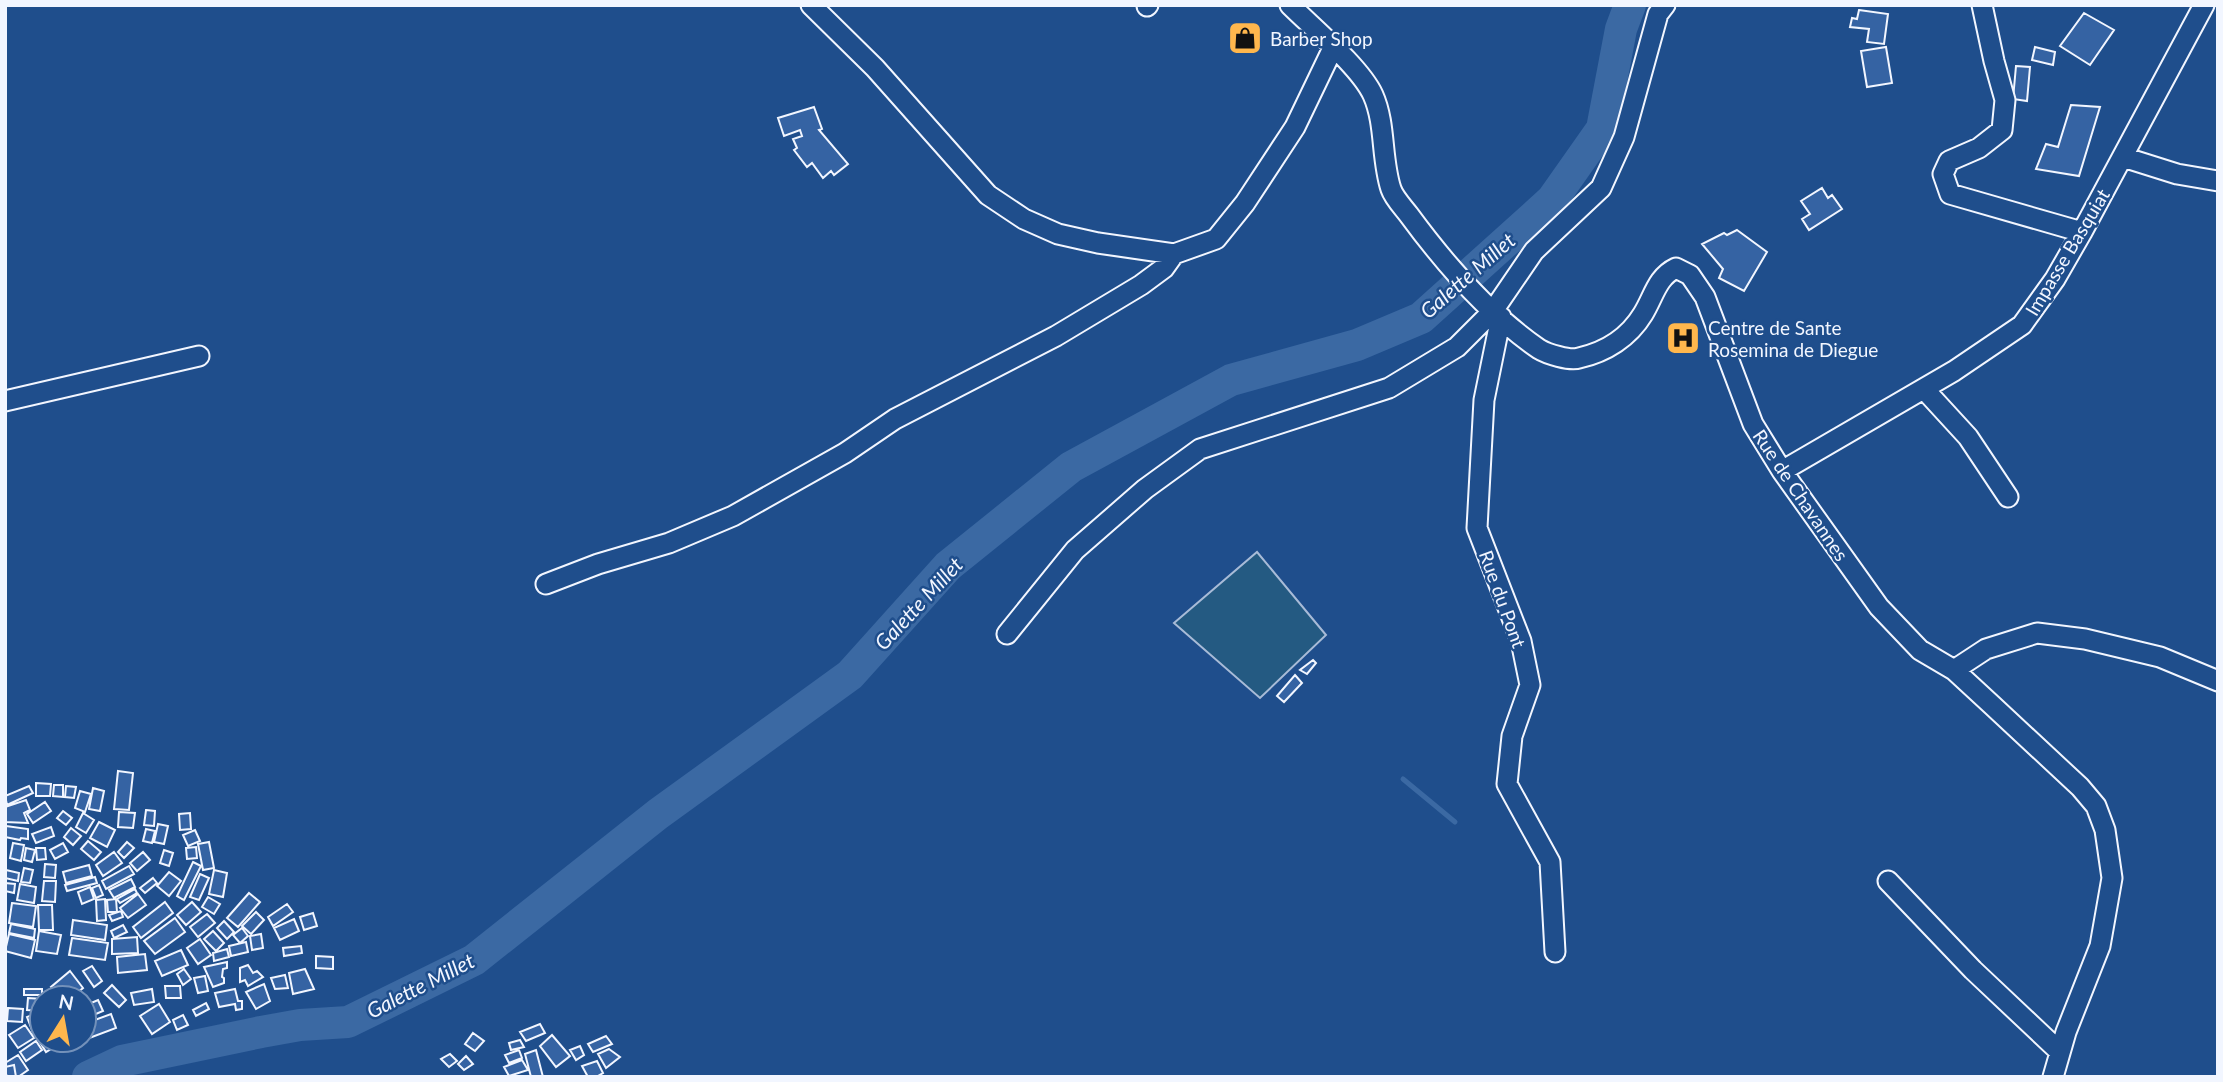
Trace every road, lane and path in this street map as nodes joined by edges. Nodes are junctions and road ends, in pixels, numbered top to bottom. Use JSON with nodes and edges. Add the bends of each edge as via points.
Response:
{"nodes":[{"id":1,"x":811,"y":5,"type":"edge"},
{"id":2,"x":1290,"y":5,"type":"edge"},
{"id":3,"x":1665,"y":5,"type":"edge"},
{"id":4,"x":1982,"y":5,"type":"edge"},
{"id":5,"x":2204,"y":5,"type":"edge"},
{"id":6,"x":1332,"y":48,"type":"junction"},
{"id":7,"x":2123,"y":157,"type":"junction"},
{"id":8,"x":2218,"y":181,"type":"edge"},
{"id":9,"x":2082,"y":232,"type":"junction"},
{"id":10,"x":1174,"y":254,"type":"junction"},
{"id":11,"x":1492,"y":309,"type":"junction"},
{"id":12,"x":199,"y":356,"type":"dead end"},
{"id":13,"x":1924,"y":389,"type":"junction"},
{"id":14,"x":5,"y":401,"type":"edge"},
{"id":15,"x":1783,"y":471,"type":"junction"},
{"id":16,"x":2008,"y":497,"type":"dead end"},
{"id":17,"x":546,"y":584,"type":"dead end"},
{"id":18,"x":1007,"y":634,"type":"dead end"},
{"id":19,"x":1954,"y":670,"type":"junction"},
{"id":20,"x":2218,"y":681,"type":"edge"},
{"id":21,"x":1888,"y":881,"type":"dead end"},
{"id":22,"x":1555,"y":952,"type":"dead end"},
{"id":23,"x":2060,"y":1052,"type":"junction"},
{"id":24,"x":2053,"y":1077,"type":"edge"}],
"edges":[{"from":1,"to":10,"type":"street","via":[[875,68],[988,195],[1024,219],[1058,233]]},
{"from":2,"to":6,"type":"street","name":"Rue de Chavannes"},
{"from":3,"to":11,"type":"street","via":[[1658,14],[1624,137],[1601,188],[1534,251]]},
{"from":4,"to":9,"type":"street","via":[[2005,100],[2002,130],[1979,148],[1949,161],[1943,174],[1950,194]]},
{"from":5,"to":7,"type":"street","name":"Impasse Basquiat"},
{"from":6,"to":10,"type":"street","via":[[1295,127],[1238,212],[1216,239]]},
{"from":6,"to":11,"type":"street","name":"Rue de Chavannes","via":[[1358,71],[1373,95],[1392,191],[1433,248]]},
{"from":7,"to":8,"type":"street"},
{"from":7,"to":9,"type":"street","name":"Impasse Basquiat"},
{"from":9,"to":13,"type":"street","name":"Impasse Basquiat","via":[[2022,325]]},
{"from":10,"to":17,"type":"street","via":[[1141,285],[1056,336],[895,419],[733,516],[669,543]]},
{"from":11,"to":15,"type":"street","name":"Rue de Chavannes","via":[[1541,351],[1576,359],[1606,349],[1626,335],[1643,315],[1664,274],[1676,268],[1683,271],[1705,297],[1752,424]]},
{"from":11,"to":18,"type":"street","via":[[1457,347],[1389,388],[1200,449],[1075,550]]},
{"from":11,"to":22,"type":"street","name":"Rue du Pont","via":[[1477,528],[1521,640],[1530,685],[1512,736],[1507,784],[1550,862]]},
{"from":12,"to":14,"type":"street"},
{"from":13,"to":15,"type":"street","name":"Impasse Basquiat"},
{"from":13,"to":16,"type":"street","via":[[1968,437]]},
{"from":15,"to":19,"type":"street","name":"Rue de Chavannes","via":[[1879,607],[1920,650]]},
{"from":19,"to":20,"type":"street","via":[[1986,649],[2038,633],[2160,657]]},
{"from":19,"to":23,"type":"street","name":"Rue de Chavannes","via":[[2080,787],[2096,806],[2105,830],[2112,878],[2100,946]]},
{"from":21,"to":23,"type":"street"},
{"from":23,"to":24,"type":"street","name":"Rue de Chavannes"}]}
